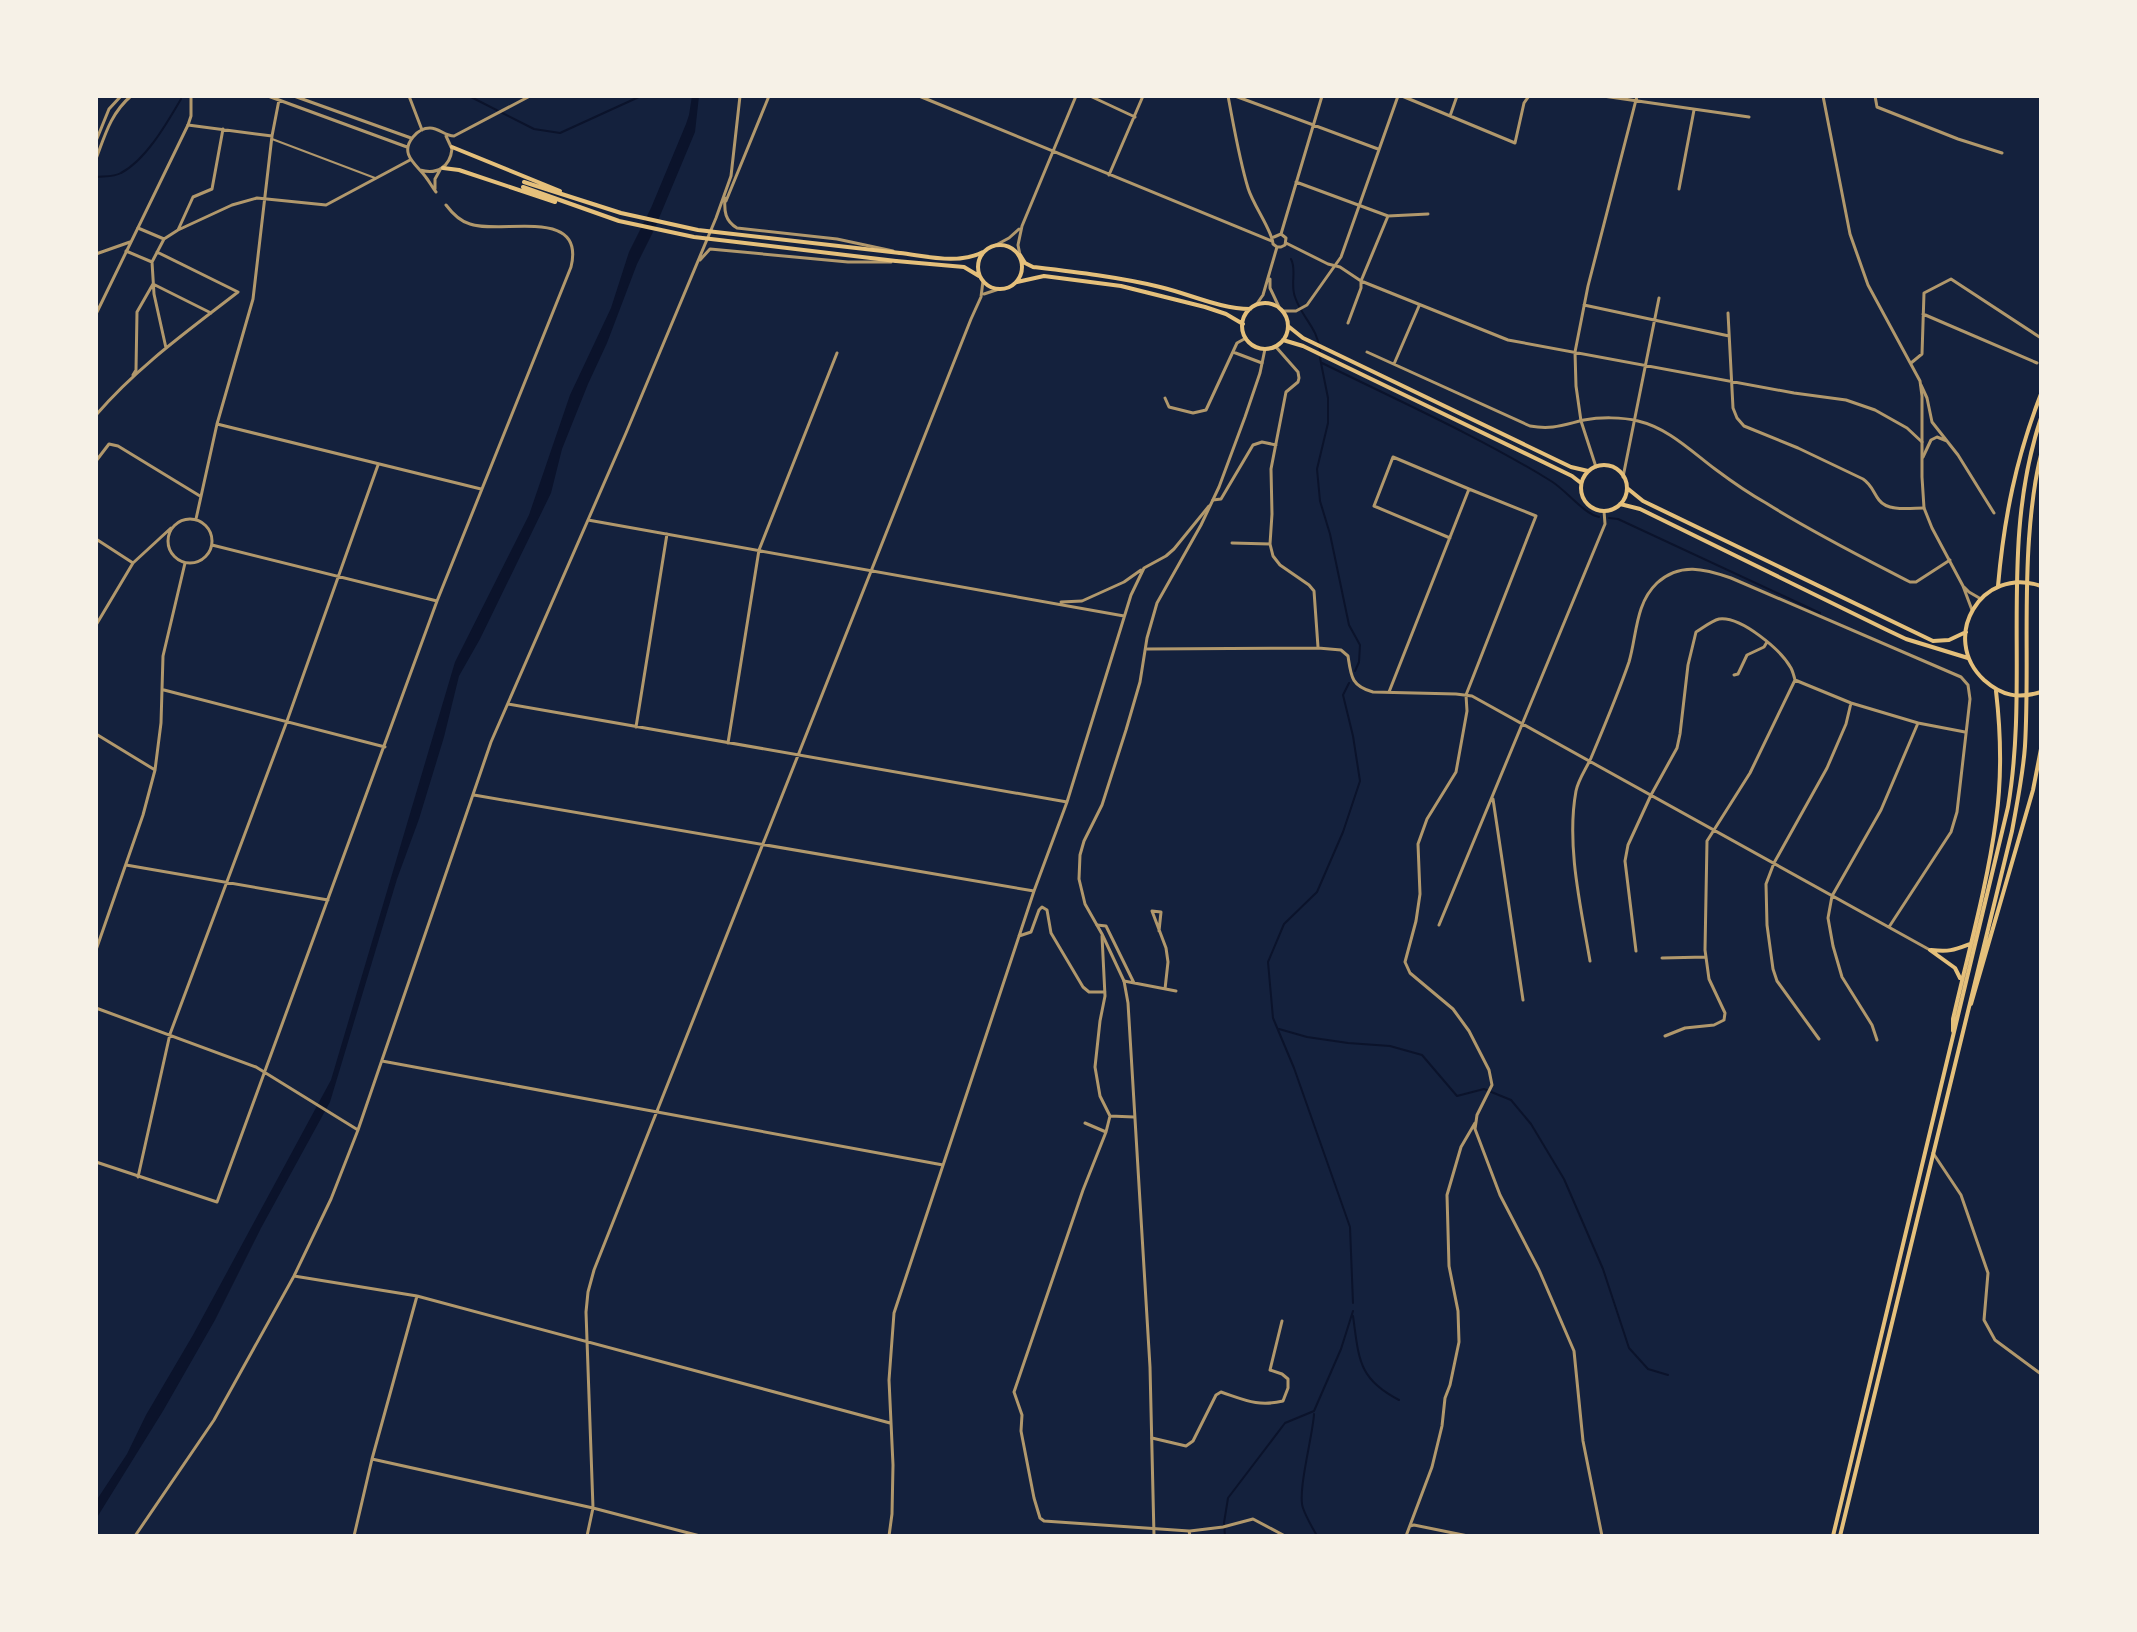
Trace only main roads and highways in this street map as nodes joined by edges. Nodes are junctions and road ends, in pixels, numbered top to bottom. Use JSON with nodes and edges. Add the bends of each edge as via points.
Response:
{"nodes":[{"id":1,"x":452,"y":146,"type":"road end"},
{"id":2,"x":442,"y":168,"type":"road end"},
{"id":3,"x":588,"y":202,"type":"junction"},
{"id":4,"x":585,"y":210,"type":"junction"},
{"id":5,"x":985,"y":251,"type":"junction"},
{"id":6,"x":1020,"y":255,"type":"junction"},
{"id":7,"x":981,"y":279,"type":"junction"},
{"id":8,"x":1017,"y":282,"type":"junction"},
{"id":9,"x":1250,"y":309,"type":"junction"},
{"id":10,"x":1243,"y":324,"type":"junction"},
{"id":11,"x":1288,"y":326,"type":"junction"},
{"id":12,"x":1283,"y":340,"type":"junction"},
{"id":13,"x":2041,"y":394,"type":"edge"},
{"id":14,"x":2041,"y":418,"type":"edge"},
{"id":15,"x":2041,"y":455,"type":"edge"},
{"id":16,"x":1588,"y":471,"type":"junction"},
{"id":17,"x":1581,"y":483,"type":"junction"},
{"id":18,"x":1627,"y":488,"type":"junction"},
{"id":19,"x":1620,"y":504,"type":"junction"},
{"id":20,"x":1998,"y":586,"type":"junction"},
{"id":21,"x":2041,"y":586,"type":"edge"},
{"id":22,"x":1966,"y":632,"type":"junction"},
{"id":23,"x":1968,"y":658,"type":"junction"},
{"id":24,"x":1996,"y":691,"type":"junction"},
{"id":25,"x":2041,"y":692,"type":"edge"},
{"id":26,"x":2041,"y":749,"type":"edge"},
{"id":27,"x":1970,"y":944,"type":"junction"},
{"id":28,"x":1961,"y":982,"type":"junction"},
{"id":29,"x":1968,"y":1010,"type":"junction"},
{"id":30,"x":1953,"y":1039,"type":"junction"},
{"id":31,"x":1833,"y":1536,"type":"edge"},
{"id":32,"x":1840,"y":1536,"type":"edge"}],
"edges":[{"from":1,"to":3,"type":"main road"},
{"from":2,"to":4,"type":"main road"},
{"from":3,"to":4,"type":"main road","via":[[524,184]]},
{"from":3,"to":5,"type":"main road","via":[[721,233],[954,259]]},
{"from":4,"to":7,"type":"main road","via":[[719,242],[964,267]]},
{"from":5,"to":6,"type":"main road","via":[[1008,246]]},
{"from":5,"to":7,"type":"main road","via":[[978,264]]},
{"from":6,"to":8,"type":"main road","via":[[1023,269]]},
{"from":6,"to":9,"type":"main road","via":[[1033,267],[1132,281]]},
{"from":7,"to":8,"type":"main road","via":[[999,289]]},
{"from":8,"to":10,"type":"main road","via":[[1044,276],[1121,286],[1226,314]]},
{"from":9,"to":10,"type":"main road"},
{"from":9,"to":11,"type":"main road","via":[[1271,303],[1281,309]]},
{"from":10,"to":12,"type":"main road","via":[[1254,346],[1276,347]]},
{"from":11,"to":12,"type":"main road"},
{"from":11,"to":16,"type":"main road","via":[[1321,347]]},
{"from":12,"to":17,"type":"main road"},
{"from":13,"to":20,"type":"main road","via":[[2008,501]]},
{"from":14,"to":30,"type":"main road","via":[[2030,451],[2020,523],[2016,744],[2008,807]]},
{"from":15,"to":29,"type":"main road","via":[[2027,570],[2021,783]]},
{"from":16,"to":17,"type":"main road"},
{"from":16,"to":18,"type":"main road","via":[[1602,465],[1615,468]]},
{"from":17,"to":19,"type":"main road","via":[[1585,501],[1595,509],[1611,510]]},
{"from":18,"to":19,"type":"main road"},
{"from":18,"to":22,"type":"main road","via":[[1643,501],[1933,641]]},
{"from":19,"to":23,"type":"main road","via":[[1640,509],[1906,639]]},
{"from":20,"to":21,"type":"main road","via":[[2022,581]]},
{"from":20,"to":22,"type":"main road","via":[[1972,611]]},
{"from":22,"to":23,"type":"main road"},
{"from":23,"to":24,"type":"main road"},
{"from":24,"to":25,"type":"main road","via":[[2022,696]]},
{"from":24,"to":27,"type":"main road","via":[[1996,820]]},
{"from":26,"to":29,"type":"main road"},
{"from":27,"to":28,"type":"main road"},
{"from":27,"to":28,"type":"main road","via":[[1947,952],[1930,950],[1955,968]]},
{"from":28,"to":30,"type":"main road"},
{"from":29,"to":32,"type":"main road"},
{"from":30,"to":31,"type":"main road"}]}
